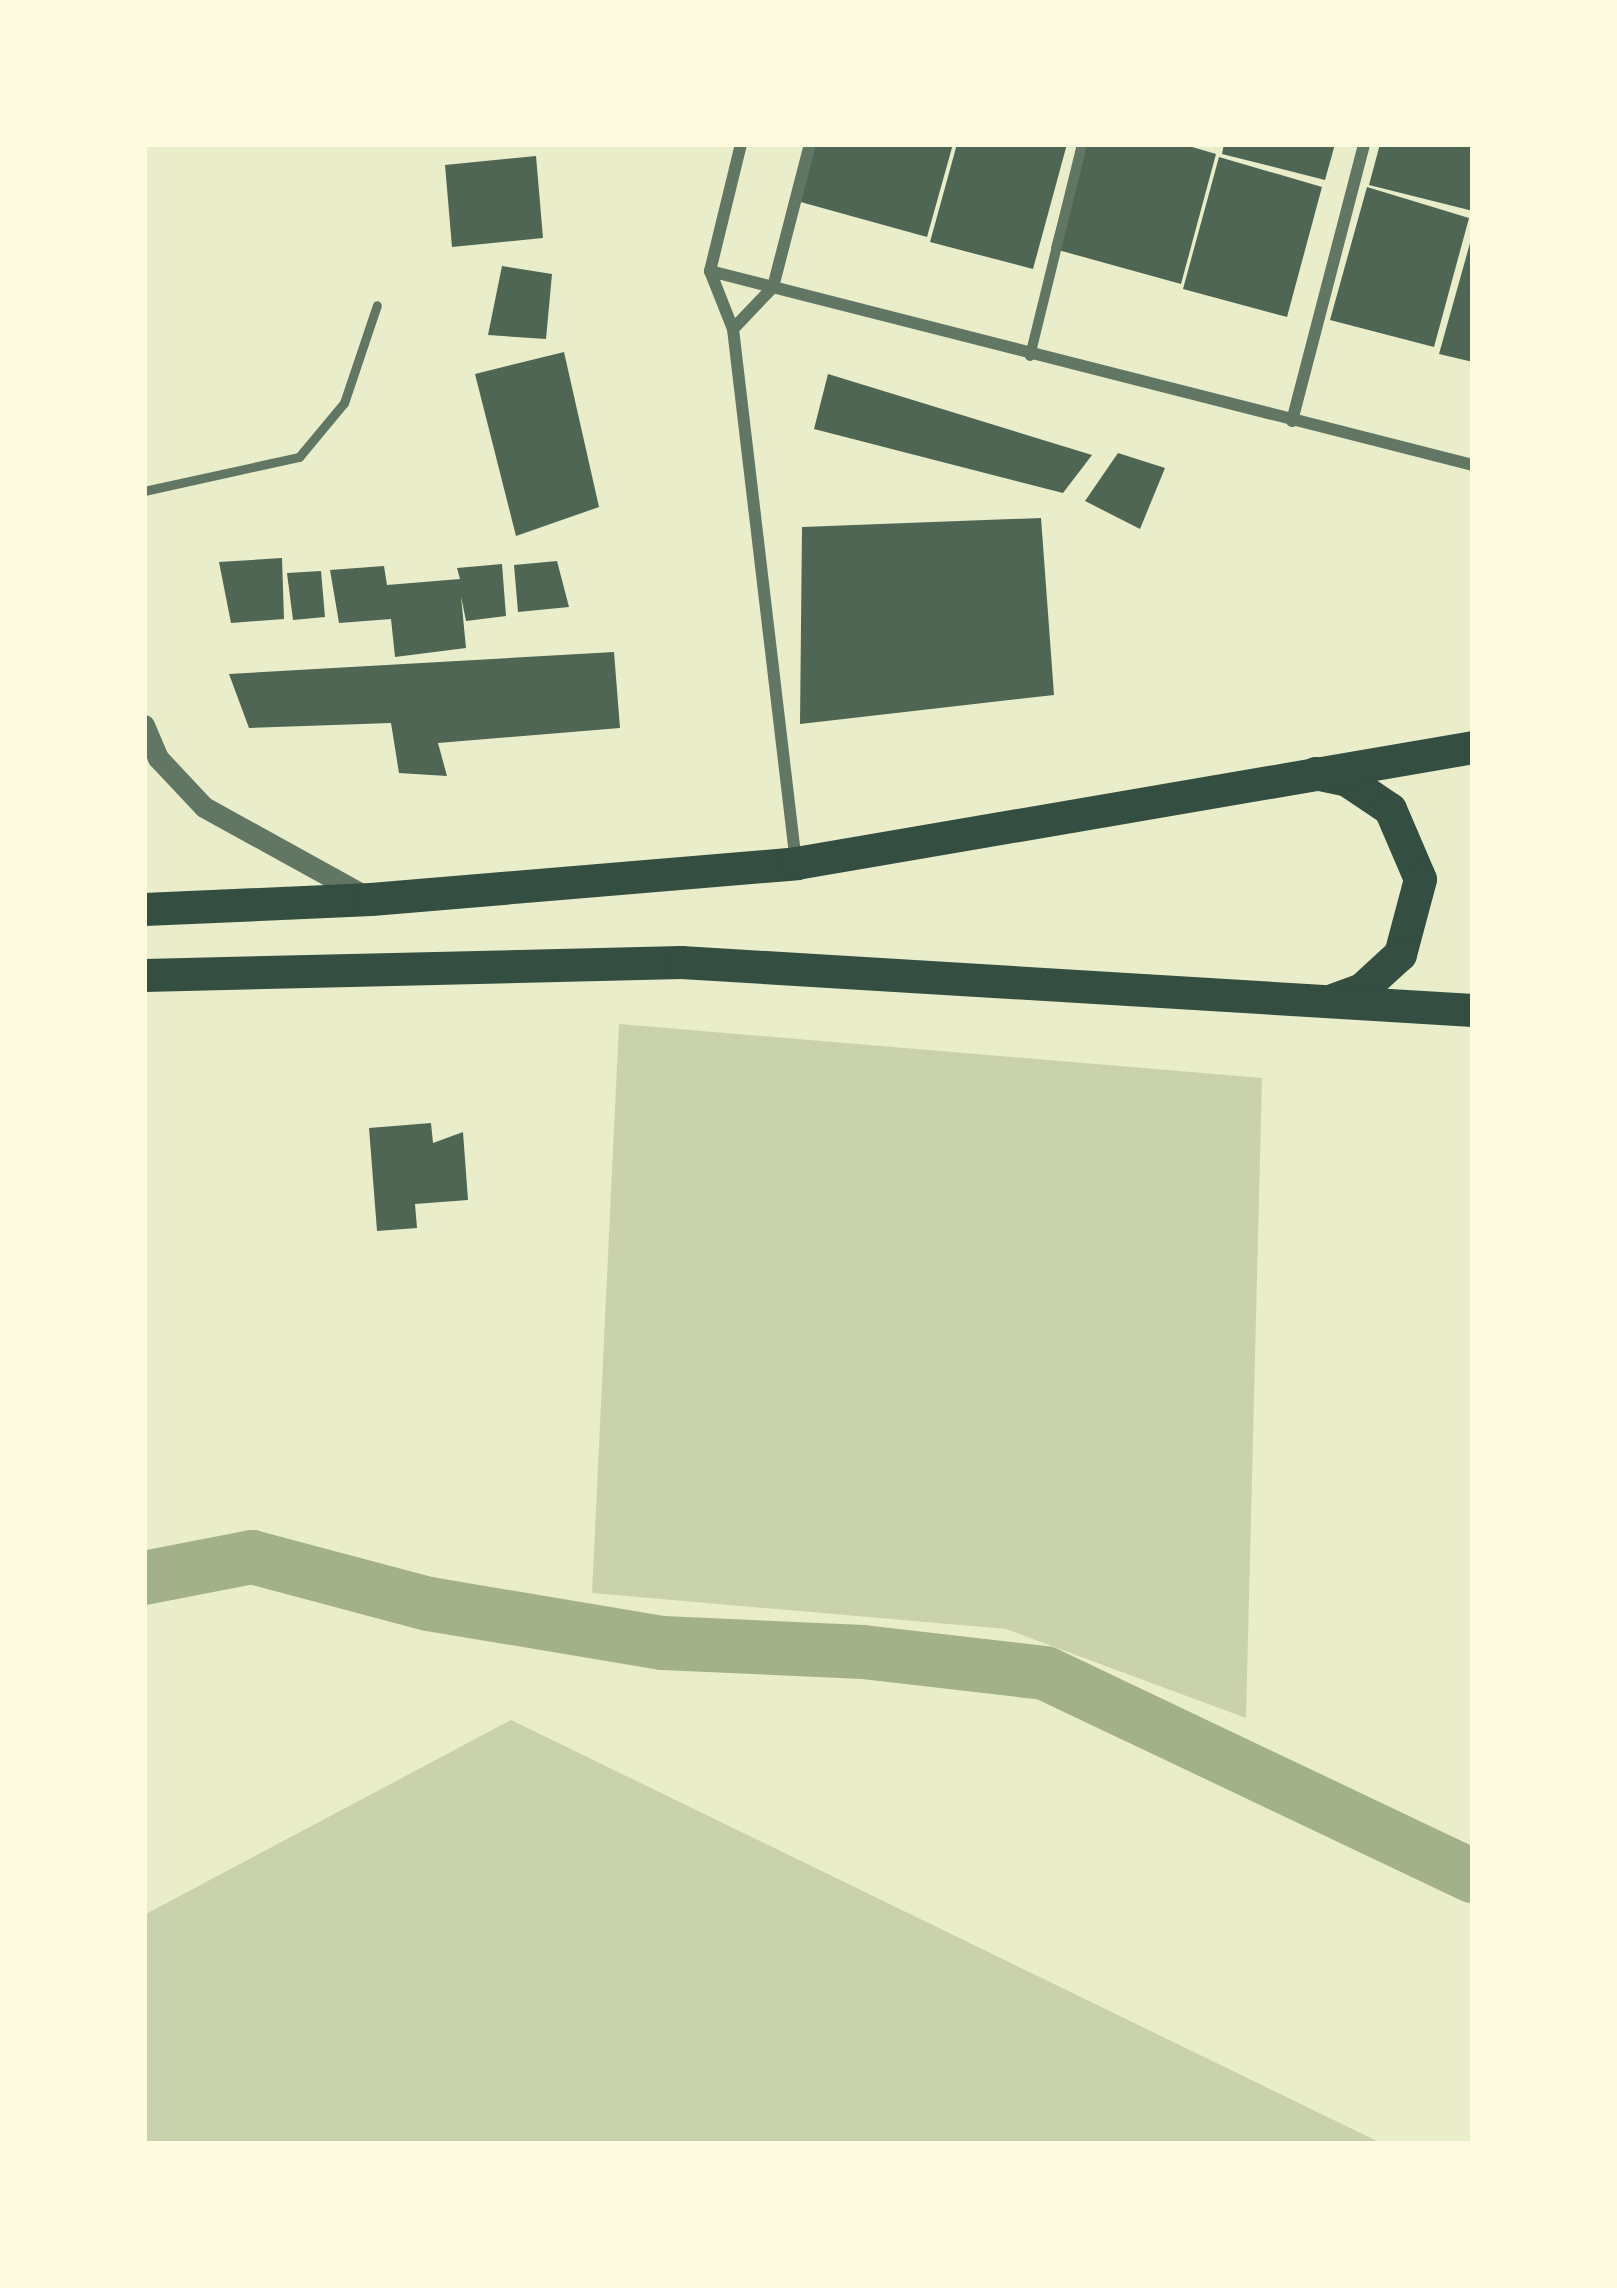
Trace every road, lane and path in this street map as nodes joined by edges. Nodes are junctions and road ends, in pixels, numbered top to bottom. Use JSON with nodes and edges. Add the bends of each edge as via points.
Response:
{"nodes":[{"id":1,"x":741,"y":144,"type":"edge"},
{"id":2,"x":810,"y":144,"type":"edge"},
{"id":3,"x":1082,"y":144,"type":"edge"},
{"id":4,"x":1364,"y":144,"type":"edge"},
{"id":5,"x":710,"y":271,"type":"junction"},
{"id":6,"x":773,"y":287,"type":"junction"},
{"id":7,"x":376,"y":305,"type":"dead end"},
{"id":8,"x":734,"y":329,"type":"junction"},
{"id":9,"x":1030,"y":357,"type":"junction"},
{"id":10,"x":1292,"y":422,"type":"junction"},
{"id":11,"x":1473,"y":465,"type":"edge"},
{"id":12,"x":144,"y":491,"type":"edge"},
{"id":13,"x":144,"y":725,"type":"edge"},
{"id":14,"x":1473,"y":747,"type":"edge"},
{"id":15,"x":1295,"y":772,"type":"junction"},
{"id":16,"x":796,"y":863,"type":"junction"},
{"id":17,"x":371,"y":899,"type":"junction"},
{"id":18,"x":144,"y":909,"type":"edge"},
{"id":19,"x":144,"y":975,"type":"edge"},
{"id":20,"x":1312,"y":1004,"type":"junction"},
{"id":21,"x":1473,"y":1010,"type":"edge"}],
"edges":[{"from":1,"to":5,"type":"street"},
{"from":2,"to":6,"type":"street"},
{"from":3,"to":9,"type":"street"},
{"from":4,"to":10,"type":"street"},
{"from":5,"to":6,"type":"street"},
{"from":5,"to":8,"type":"street"},
{"from":6,"to":8,"type":"street"},
{"from":6,"to":9,"type":"street"},
{"from":7,"to":12,"type":"lane","via":[[344,403],[299,457]]},
{"from":8,"to":16,"type":"street"},
{"from":9,"to":10,"type":"street"},
{"from":10,"to":11,"type":"street"},
{"from":13,"to":17,"type":"street","via":[[158,758],[204,807]]},
{"from":14,"to":15,"type":"highway"},
{"from":15,"to":16,"type":"highway"},
{"from":15,"to":20,"type":"highway","via":[[1346,780],[1390,809],[1420,879],[1400,954],[1362,989]]},
{"from":16,"to":17,"type":"highway"},
{"from":17,"to":18,"type":"highway"},
{"from":19,"to":20,"type":"highway","via":[[681,962]]},
{"from":20,"to":21,"type":"highway"}]}
